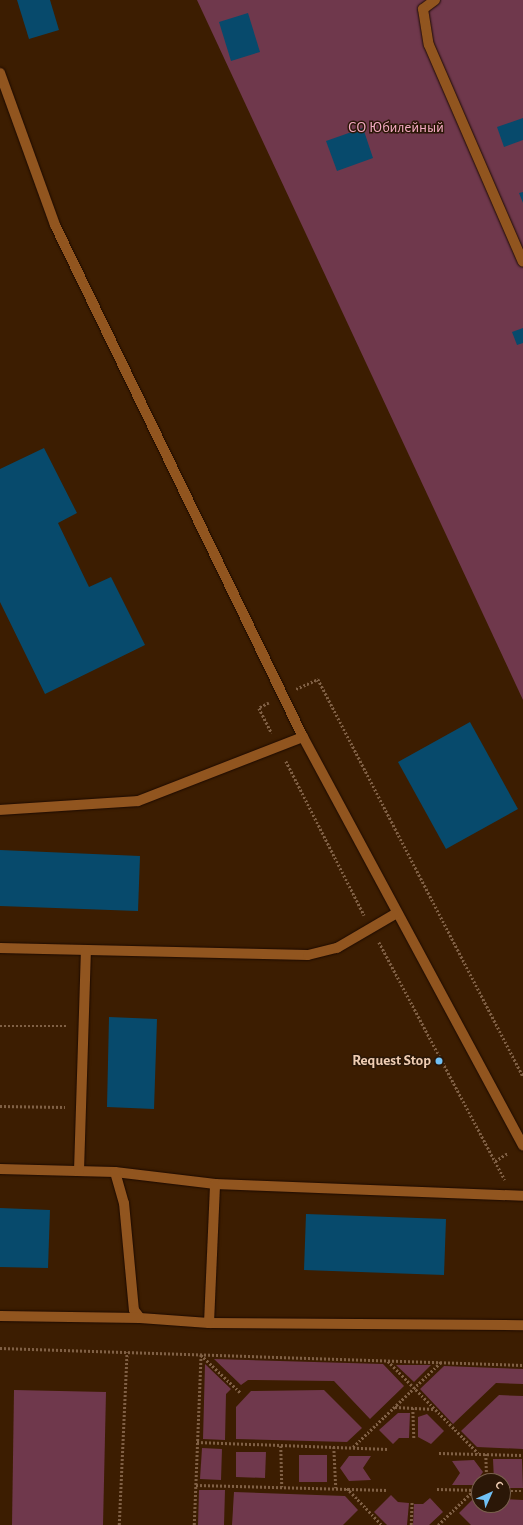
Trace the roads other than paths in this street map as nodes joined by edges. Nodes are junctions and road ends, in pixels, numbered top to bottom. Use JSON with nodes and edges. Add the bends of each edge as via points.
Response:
{"nodes":[{"id":1,"x":436,"y":0,"type":"edge"},
{"id":2,"x":0,"y":73,"type":"edge"},
{"id":3,"x":4,"y":97,"type":"edge"},
{"id":4,"x":523,"y":262,"type":"edge"},
{"id":5,"x":303,"y":737,"type":"junction"},
{"id":6,"x":0,"y":810,"type":"edge"},
{"id":7,"x":397,"y":913,"type":"junction"},
{"id":8,"x":0,"y":948,"type":"edge"},
{"id":9,"x":86,"y":950,"type":"junction"},
{"id":10,"x":523,"y":1145,"type":"edge"},
{"id":11,"x":0,"y":1169,"type":"edge"},
{"id":12,"x":79,"y":1171,"type":"junction"},
{"id":13,"x":115,"y":1172,"type":"junction"},
{"id":14,"x":215,"y":1184,"type":"junction"},
{"id":15,"x":518,"y":1195,"type":"edge"},
{"id":16,"x":0,"y":1316,"type":"edge"},
{"id":17,"x":140,"y":1318,"type":"junction"},
{"id":18,"x":209,"y":1322,"type":"junction"},
{"id":19,"x":523,"y":1325,"type":"edge"}],
"edges":[{"from":1,"to":4,"type":"lane","via":[[423,9],[429,45]]},
{"from":2,"to":3,"type":"lane"},
{"from":3,"to":5,"type":"lane","via":[[55,225]]},
{"from":5,"to":6,"type":"lane","via":[[138,801]]},
{"from":5,"to":7,"type":"lane"},
{"from":7,"to":9,"type":"lane","via":[[337,948],[308,956]]},
{"from":7,"to":10,"type":"lane"},
{"from":8,"to":9,"type":"lane"},
{"from":9,"to":12,"type":"lane"},
{"from":11,"to":12,"type":"lane"},
{"from":12,"to":13,"type":"lane"},
{"from":13,"to":14,"type":"lane"},
{"from":13,"to":17,"type":"lane","via":[[124,1203],[134,1310]]},
{"from":14,"to":15,"type":"lane"},
{"from":14,"to":18,"type":"lane"},
{"from":16,"to":17,"type":"lane"},
{"from":17,"to":18,"type":"lane"},
{"from":18,"to":19,"type":"lane"}]}
